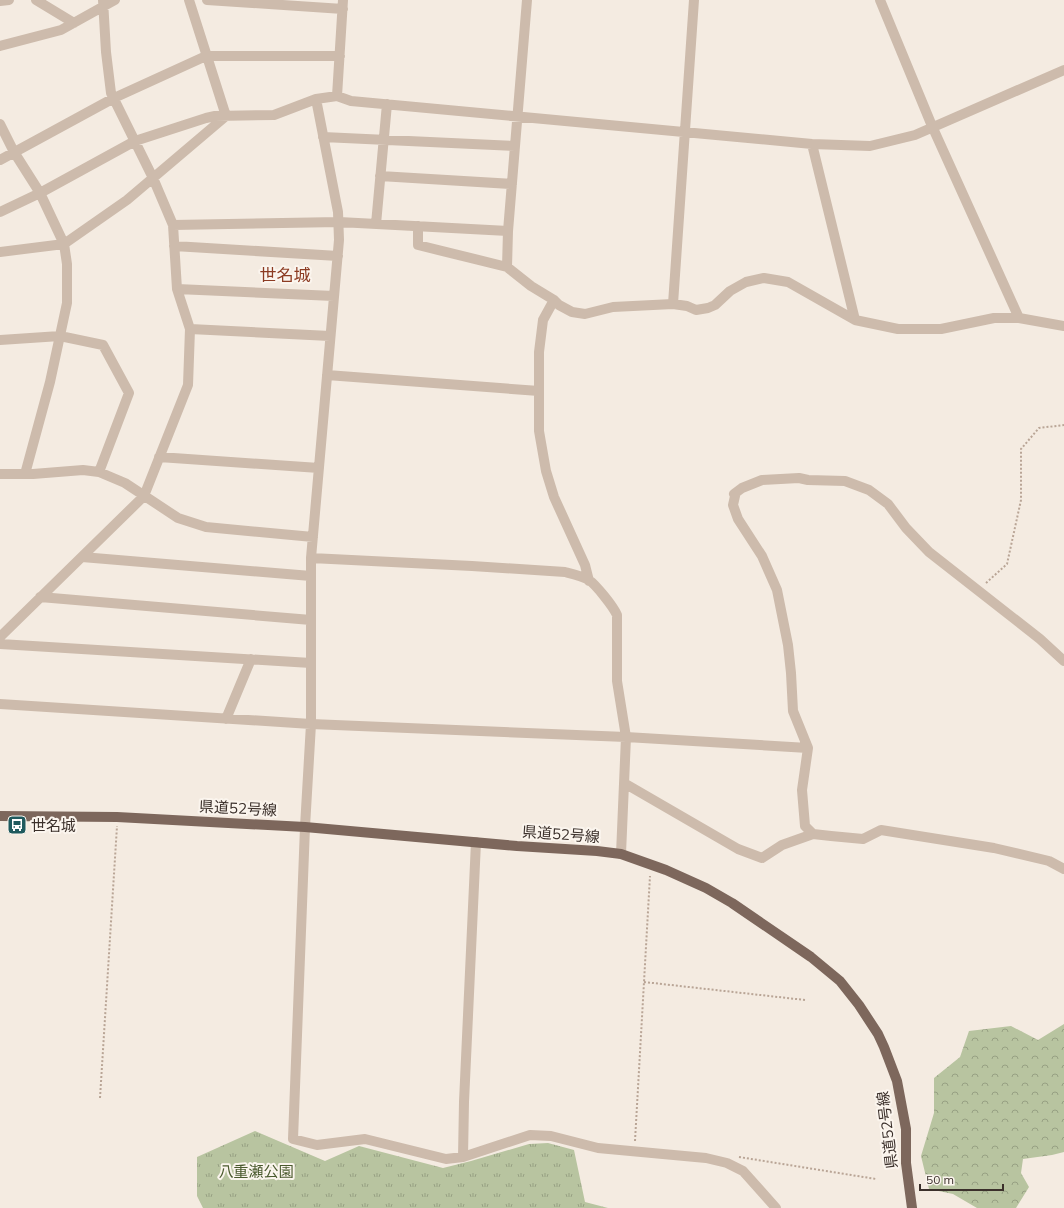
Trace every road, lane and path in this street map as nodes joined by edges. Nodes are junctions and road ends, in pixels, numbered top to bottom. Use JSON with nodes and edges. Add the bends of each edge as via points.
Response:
{"nodes":[{"id":1,"x":9,"y":0,"type":"edge"},
{"id":2,"x":36,"y":0,"type":"edge"},
{"id":3,"x":115,"y":0,"type":"edge"},
{"id":4,"x":190,"y":0,"type":"edge"},
{"id":5,"x":207,"y":0,"type":"edge"},
{"id":6,"x":527,"y":0,"type":"edge"},
{"id":7,"x":694,"y":0,"type":"edge"},
{"id":8,"x":880,"y":0,"type":"edge"},
{"id":9,"x":0,"y":1,"type":"edge"},
{"id":10,"x":103,"y":3,"type":"edge"},
{"id":11,"x":343,"y":5,"type":"edge"},
{"id":12,"x":74,"y":23,"type":"junction"},
{"id":13,"x":0,"y":46,"type":"edge"},
{"id":14,"x":206,"y":56,"type":"junction"},
{"id":15,"x":340,"y":56,"type":"junction"},
{"id":16,"x":1064,"y":70,"type":"edge"},
{"id":17,"x":337,"y":96,"type":"junction"},
{"id":18,"x":114,"y":98,"type":"junction"},
{"id":19,"x":316,"y":99,"type":"junction"},
{"id":20,"x":387,"y":104,"type":"junction"},
{"id":21,"x":226,"y":116,"type":"junction"},
{"id":22,"x":518,"y":116,"type":"junction"},
{"id":23,"x":0,"y":124,"type":"edge"},
{"id":24,"x":932,"y":126,"type":"junction"},
{"id":25,"x":684,"y":132,"type":"junction"},
{"id":26,"x":323,"y":137,"type":"junction"},
{"id":27,"x":383,"y":140,"type":"junction"},
{"id":28,"x":135,"y":141,"type":"junction"},
{"id":29,"x":812,"y":144,"type":"junction"},
{"id":30,"x":516,"y":146,"type":"junction"},
{"id":31,"x":14,"y":152,"type":"junction"},
{"id":32,"x":0,"y":160,"type":"edge"},
{"id":33,"x":380,"y":176,"type":"junction"},
{"id":34,"x":153,"y":178,"type":"junction"},
{"id":35,"x":512,"y":184,"type":"junction"},
{"id":36,"x":40,"y":193,"type":"junction"},
{"id":37,"x":0,"y":212,"type":"edge"},
{"id":38,"x":339,"y":222,"type":"junction"},
{"id":39,"x":376,"y":224,"type":"junction"},
{"id":40,"x":173,"y":225,"type":"junction"},
{"id":41,"x":418,"y":226,"type":"junction"},
{"id":42,"x":508,"y":231,"type":"junction"},
{"id":43,"x":64,"y":244,"type":"junction"},
{"id":44,"x":174,"y":246,"type":"junction"},
{"id":45,"x":0,"y":252,"type":"edge"},
{"id":46,"x":338,"y":256,"type":"junction"},
{"id":47,"x":508,"y":267,"type":"junction"},
{"id":48,"x":177,"y":289,"type":"junction"},
{"id":49,"x":334,"y":296,"type":"junction"},
{"id":50,"x":554,"y":300,"type":"junction"},
{"id":51,"x":673,"y":304,"type":"junction"},
{"id":52,"x":1019,"y":318,"type":"junction"},
{"id":53,"x":855,"y":320,"type":"junction"},
{"id":54,"x":1064,"y":326,"type":"edge"},
{"id":55,"x":190,"y":329,"type":"junction"},
{"id":56,"x":60,"y":336,"type":"junction"},
{"id":57,"x":330,"y":336,"type":"junction"},
{"id":58,"x":0,"y":340,"type":"edge"},
{"id":59,"x":327,"y":375,"type":"junction"},
{"id":60,"x":539,"y":391,"type":"junction"},
{"id":61,"x":1064,"y":425,"type":"edge"},
{"id":62,"x":160,"y":457,"type":"junction"},
{"id":63,"x":319,"y":468,"type":"junction"},
{"id":64,"x":99,"y":472,"type":"junction"},
{"id":65,"x":0,"y":474,"type":"edge"},
{"id":66,"x":25,"y":474,"type":"junction"},
{"id":67,"x":144,"y":496,"type":"junction"},
{"id":68,"x":313,"y":537,"type":"junction"},
{"id":69,"x":82,"y":557,"type":"junction"},
{"id":70,"x":311,"y":558,"type":"junction"},
{"id":71,"x":311,"y":576,"type":"junction"},
{"id":72,"x":590,"y":581,"type":"junction"},
{"id":73,"x":978,"y":590,"type":"junction"},
{"id":74,"x":40,"y":598,"type":"junction"},
{"id":75,"x":311,"y":620,"type":"junction"},
{"id":76,"x":0,"y":637,"type":"edge"},
{"id":77,"x":0,"y":644,"type":"edge"},
{"id":78,"x":251,"y":659,"type":"junction"},
{"id":79,"x":1064,"y":661,"type":"edge"},
{"id":80,"x":311,"y":663,"type":"junction"},
{"id":81,"x":0,"y":704,"type":"edge"},
{"id":82,"x":226,"y":719,"type":"junction"},
{"id":83,"x":311,"y":724,"type":"junction"},
{"id":84,"x":626,"y":736,"type":"junction"},
{"id":85,"x":808,"y":748,"type":"junction"},
{"id":86,"x":624,"y":783,"type":"junction"},
{"id":87,"x":0,"y":816,"type":"edge"},
{"id":88,"x":117,"y":817,"type":"junction"},
{"id":89,"x":305,"y":827,"type":"junction"},
{"id":90,"x":813,"y":834,"type":"junction"},
{"id":91,"x":476,"y":842,"type":"junction"},
{"id":92,"x":621,"y":854,"type":"junction"},
{"id":93,"x":651,"y":864,"type":"junction"},
{"id":94,"x":1064,"y":868,"type":"edge"},
{"id":95,"x":644,"y":982,"type":"junction"},
{"id":96,"x":805,"y":1000,"type":"dead end"},
{"id":97,"x":100,"y":1098,"type":"dead end"},
{"id":98,"x":634,"y":1151,"type":"junction"},
{"id":99,"x":736,"y":1156,"type":"dead end"},
{"id":100,"x":463,"y":1157,"type":"junction"},
{"id":101,"x":876,"y":1179,"type":"dead end"},
{"id":102,"x":776,"y":1208,"type":"edge"},
{"id":103,"x":912,"y":1208,"type":"edge"}],
"edges":[{"from":1,"to":9,"type":"street"},
{"from":2,"to":12,"type":"street"},
{"from":3,"to":10,"type":"street"},
{"from":4,"to":14,"type":"street"},
{"from":5,"to":11,"type":"street"},
{"from":6,"to":22,"type":"street"},
{"from":7,"to":25,"type":"street"},
{"from":8,"to":24,"type":"street"},
{"from":10,"to":12,"type":"street"},
{"from":10,"to":18,"type":"street","via":[[107,59],[111,93]]},
{"from":11,"to":15,"type":"street"},
{"from":12,"to":13,"type":"street","via":[[61,30]]},
{"from":14,"to":15,"type":"street"},
{"from":14,"to":18,"type":"street"},
{"from":14,"to":21,"type":"street"},
{"from":15,"to":17,"type":"street"},
{"from":16,"to":24,"type":"street"},
{"from":17,"to":19,"type":"street"},
{"from":17,"to":20,"type":"street","via":[[351,101]]},
{"from":18,"to":28,"type":"street"},
{"from":18,"to":31,"type":"street"},
{"from":19,"to":21,"type":"street","via":[[274,115]]},
{"from":19,"to":26,"type":"street"},
{"from":20,"to":22,"type":"street"},
{"from":20,"to":27,"type":"street"},
{"from":21,"to":28,"type":"street","via":[[206,118]]},
{"from":21,"to":34,"type":"street"},
{"from":22,"to":25,"type":"street"},
{"from":22,"to":30,"type":"street"},
{"from":23,"to":31,"type":"street"},
{"from":24,"to":29,"type":"street","via":[[915,135],[870,146]]},
{"from":24,"to":52,"type":"street"},
{"from":25,"to":29,"type":"street"},
{"from":25,"to":51,"type":"street"},
{"from":26,"to":27,"type":"street"},
{"from":26,"to":38,"type":"street"},
{"from":27,"to":30,"type":"street"},
{"from":27,"to":33,"type":"street"},
{"from":28,"to":34,"type":"street"},
{"from":28,"to":36,"type":"street"},
{"from":29,"to":53,"type":"street"},
{"from":30,"to":35,"type":"street"},
{"from":31,"to":32,"type":"street"},
{"from":31,"to":36,"type":"street"},
{"from":33,"to":35,"type":"street"},
{"from":33,"to":39,"type":"street"},
{"from":34,"to":40,"type":"street"},
{"from":34,"to":43,"type":"street","via":[[127,200]]},
{"from":35,"to":42,"type":"street"},
{"from":36,"to":37,"type":"street"},
{"from":36,"to":43,"type":"street"},
{"from":38,"to":39,"type":"street"},
{"from":38,"to":40,"type":"street"},
{"from":38,"to":46,"type":"street"},
{"from":39,"to":41,"type":"street"},
{"from":40,"to":44,"type":"street"},
{"from":41,"to":42,"type":"street"},
{"from":41,"to":47,"type":"street","via":[[418,245]]},
{"from":42,"to":47,"type":"street"},
{"from":43,"to":45,"type":"street"},
{"from":43,"to":56,"type":"street","via":[[67,303]]},
{"from":44,"to":46,"type":"street"},
{"from":44,"to":48,"type":"street"},
{"from":46,"to":49,"type":"street"},
{"from":47,"to":50,"type":"street","via":[[531,286]]},
{"from":48,"to":49,"type":"street"},
{"from":48,"to":55,"type":"street"},
{"from":49,"to":57,"type":"street"},
{"from":50,"to":51,"type":"street","via":[[572,312],[585,314],[613,307]]},
{"from":50,"to":60,"type":"street","via":[[543,320],[539,352]]},
{"from":51,"to":53,"type":"street","via":[[696,310],[708,308],[746,282],[764,278],[788,282]]},
{"from":52,"to":53,"type":"street","via":[[994,318],[941,329],[898,329]]},
{"from":52,"to":54,"type":"street"},
{"from":55,"to":57,"type":"street"},
{"from":55,"to":62,"type":"street","via":[[188,384]]},
{"from":56,"to":58,"type":"street"},
{"from":56,"to":64,"type":"street","via":[[103,345],[129,393]]},
{"from":56,"to":66,"type":"street"},
{"from":57,"to":59,"type":"street"},
{"from":59,"to":60,"type":"street"},
{"from":59,"to":63,"type":"street"},
{"from":60,"to":72,"type":"street","via":[[539,431],[546,470],[554,496]]},
{"from":61,"to":73,"type":"path","via":[[1039,428],[1021,449],[1021,500],[1007,564]]},
{"from":62,"to":63,"type":"street"},
{"from":62,"to":67,"type":"street"},
{"from":63,"to":68,"type":"street"},
{"from":64,"to":66,"type":"street","via":[[83,470]]},
{"from":64,"to":67,"type":"street","via":[[125,483]]},
{"from":65,"to":66,"type":"street"},
{"from":67,"to":68,"type":"street","via":[[178,518],[206,527]]},
{"from":67,"to":69,"type":"street"},
{"from":68,"to":70,"type":"street"},
{"from":69,"to":71,"type":"street"},
{"from":69,"to":74,"type":"street"},
{"from":70,"to":71,"type":"street"},
{"from":70,"to":72,"type":"street","via":[[564,572]]},
{"from":71,"to":75,"type":"street"},
{"from":72,"to":84,"type":"street","via":[[617,615],[617,682]]},
{"from":73,"to":79,"type":"street"},
{"from":73,"to":85,"type":"street","via":[[929,552],[888,504],[869,490],[845,481],[799,478],[762,480],[734,494],[733,505],[738,519],[762,556],[776,590],[788,645],[793,711]]},
{"from":74,"to":75,"type":"street"},
{"from":74,"to":76,"type":"street"},
{"from":75,"to":80,"type":"street"},
{"from":77,"to":78,"type":"street"},
{"from":78,"to":80,"type":"street"},
{"from":78,"to":82,"type":"street"},
{"from":80,"to":83,"type":"street"},
{"from":81,"to":82,"type":"street"},
{"from":82,"to":83,"type":"street"},
{"from":83,"to":84,"type":"street"},
{"from":83,"to":89,"type":"street"},
{"from":84,"to":85,"type":"street"},
{"from":84,"to":86,"type":"street"},
{"from":85,"to":90,"type":"street","via":[[802,790],[805,826]]},
{"from":86,"to":90,"type":"street","via":[[738,850],[762,858],[782,845]]},
{"from":86,"to":92,"type":"street"},
{"from":87,"to":88,"type":"main road","name":"県道52号線"},
{"from":88,"to":89,"type":"main road","name":"県道52号線"},
{"from":88,"to":97,"type":"path"},
{"from":89,"to":91,"type":"main road","name":"県道52号線"},
{"from":89,"to":100,"type":"street","via":[[293,1139],[317,1145],[365,1139],[446,1159]]},
{"from":90,"to":94,"type":"street","via":[[863,839],[881,830],[994,848],[1049,860]]},
{"from":91,"to":92,"type":"main road","name":"県道52号線"},
{"from":91,"to":100,"type":"street"},
{"from":92,"to":93,"type":"main road","name":"県道52号線"},
{"from":93,"to":95,"type":"path"},
{"from":93,"to":103,"type":"main road","name":"県道52号線","via":[[706,888],[788,940],[831,973],[860,1005],[881,1040],[897,1081],[906,1129],[906,1163]]},
{"from":95,"to":96,"type":"path"},
{"from":95,"to":98,"type":"path"},
{"from":98,"to":100,"type":"street","via":[[598,1148],[551,1136],[530,1135]]},
{"from":98,"to":102,"type":"street","via":[[706,1158],[727,1163],[743,1171]]},
{"from":99,"to":101,"type":"path"}]}
